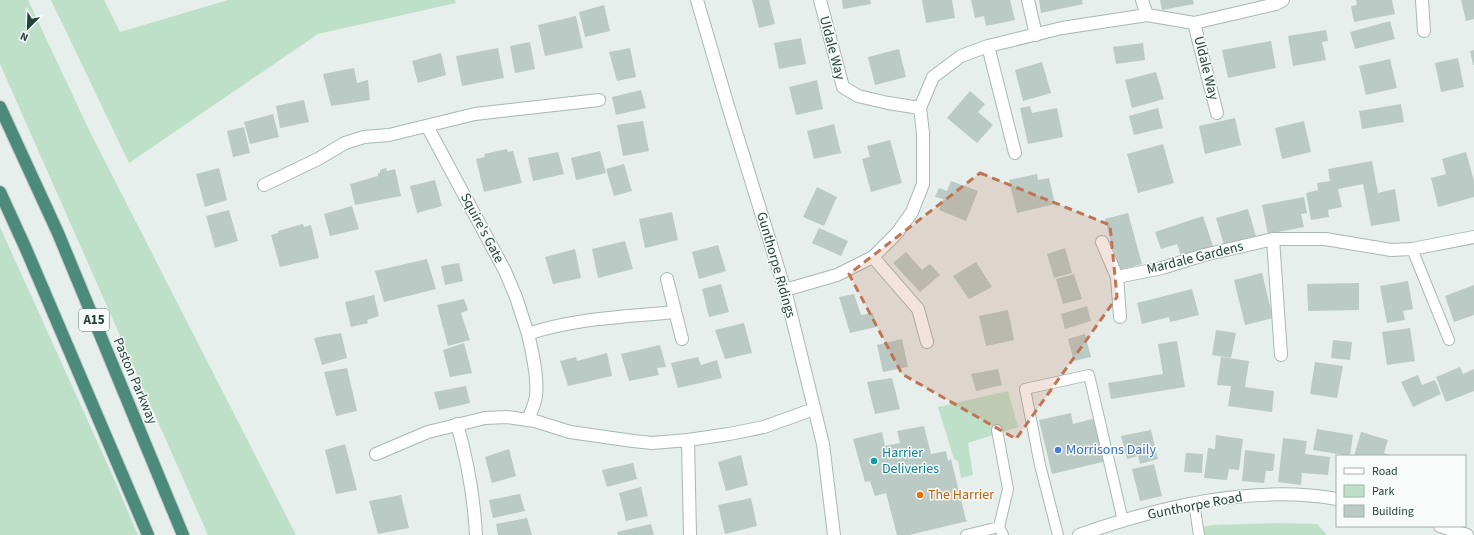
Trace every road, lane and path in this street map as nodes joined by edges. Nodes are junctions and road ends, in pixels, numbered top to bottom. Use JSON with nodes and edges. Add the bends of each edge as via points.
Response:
{"nodes":[{"id":1,"x":697,"y":0,"type":"edge"},
{"id":2,"x":820,"y":0,"type":"edge"},
{"id":3,"x":1028,"y":0,"type":"edge"},
{"id":4,"x":1142,"y":0,"type":"edge"},
{"id":5,"x":1422,"y":0,"type":"edge"},
{"id":6,"x":1278,"y":1,"type":"edge"},
{"id":7,"x":1147,"y":15,"type":"junction"},
{"id":8,"x":1194,"y":24,"type":"junction"},
{"id":9,"x":1424,"y":31,"type":"dead end"},
{"id":10,"x":1036,"y":34,"type":"junction"},
{"id":11,"x":988,"y":46,"type":"junction"},
{"id":12,"x":599,"y":100,"type":"dead end"},
{"id":13,"x":0,"y":107,"type":"edge"},
{"id":14,"x":920,"y":108,"type":"junction"},
{"id":15,"x":1217,"y":113,"type":"dead end"},
{"id":16,"x":427,"y":126,"type":"junction"},
{"id":17,"x":1015,"y":153,"type":"dead end"},
{"id":18,"x":264,"y":185,"type":"dead end"},
{"id":19,"x":0,"y":192,"type":"edge"},
{"id":20,"x":1474,"y":237,"type":"edge"},
{"id":21,"x":1273,"y":239,"type":"junction"},
{"id":22,"x":1102,"y":242,"type":"dead end"},
{"id":23,"x":1412,"y":249,"type":"junction"},
{"id":24,"x":873,"y":257,"type":"junction"},
{"id":25,"x":1117,"y":277,"type":"junction"},
{"id":26,"x":667,"y":279,"type":"dead end"},
{"id":27,"x":785,"y":290,"type":"junction"},
{"id":28,"x":675,"y":312,"type":"junction"},
{"id":29,"x":1120,"y":317,"type":"dead end"},
{"id":30,"x":528,"y":334,"type":"junction"},
{"id":31,"x":682,"y":339,"type":"dead end"},
{"id":32,"x":1449,"y":340,"type":"dead end"},
{"id":33,"x":927,"y":342,"type":"dead end"},
{"id":34,"x":1280,"y":355,"type":"dead end"},
{"id":35,"x":814,"y":409,"type":"junction"},
{"id":36,"x":528,"y":420,"type":"junction"},
{"id":37,"x":457,"y":424,"type":"junction"},
{"id":38,"x":997,"y":430,"type":"dead end"},
{"id":39,"x":688,"y":440,"type":"junction"},
{"id":40,"x":376,"y":454,"type":"dead end"},
{"id":41,"x":1336,"y":499,"type":"edge"},
{"id":42,"x":1194,"y":503,"type":"junction"},
{"id":43,"x":1123,"y":521,"type":"junction"},
{"id":44,"x":1443,"y":527,"type":"edge"},
{"id":45,"x":1001,"y":531,"type":"edge"},
{"id":46,"x":148,"y":535,"type":"edge"},
{"id":47,"x":183,"y":535,"type":"edge"},
{"id":48,"x":476,"y":535,"type":"edge"},
{"id":49,"x":690,"y":535,"type":"edge"},
{"id":50,"x":834,"y":535,"type":"edge"},
{"id":51,"x":966,"y":535,"type":"edge"},
{"id":52,"x":1058,"y":535,"type":"edge"},
{"id":53,"x":1079,"y":535,"type":"edge"},
{"id":54,"x":1199,"y":535,"type":"edge"},
{"id":55,"x":1467,"y":535,"type":"edge"}],
"edges":[{"from":1,"to":27,"type":"street","name":"Gunthorpe Ridings"},
{"from":2,"to":14,"type":"street","name":"Uldale Way","via":[[843,87],[858,96]]},
{"from":3,"to":10,"type":"street"},
{"from":4,"to":7,"type":"street"},
{"from":5,"to":9,"type":"street"},
{"from":6,"to":8,"type":"street","name":"Uldale Way"},
{"from":7,"to":8,"type":"street","name":"Uldale Way"},
{"from":7,"to":10,"type":"street","name":"Uldale Way"},
{"from":8,"to":15,"type":"street","name":"Uldale Way"},
{"from":10,"to":11,"type":"street","name":"Uldale Way"},
{"from":11,"to":14,"type":"street","name":"Uldale Way","via":[[960,56],[933,78]]},
{"from":11,"to":17,"type":"street"},
{"from":12,"to":16,"type":"street","via":[[475,114]]},
{"from":13,"to":47,"type":"highway","name":"Paston Parkway","number":"A15","via":[[58,233]]},
{"from":14,"to":24,"type":"street","via":[[923,133],[923,184],[912,212],[897,233]]},
{"from":16,"to":18,"type":"street","via":[[388,136],[364,137],[345,143]]},
{"from":16,"to":30,"type":"street","name":"Squire's Gate","via":[[504,271]]},
{"from":19,"to":46,"type":"highway","number":"A15"},
{"from":20,"to":23,"type":"street","name":"Mardale Gardens"},
{"from":21,"to":23,"type":"street","name":"Mardale Gardens","via":[[1325,239],[1390,250]]},
{"from":21,"to":25,"type":"street","name":"Mardale Gardens"},
{"from":21,"to":34,"type":"street"},
{"from":22,"to":25,"type":"street"},
{"from":23,"to":32,"type":"lane"},
{"from":24,"to":27,"type":"street","via":[[837,275]]},
{"from":24,"to":33,"type":"street","via":[[918,309]]},
{"from":25,"to":29,"type":"street"},
{"from":26,"to":28,"type":"street"},
{"from":27,"to":35,"type":"street","name":"Gunthorpe Ridings"},
{"from":28,"to":30,"type":"street","via":[[574,322]]},
{"from":28,"to":31,"type":"street"},
{"from":30,"to":36,"type":"street","name":"Squire's Gate","via":[[532,348],[536,396]]},
{"from":35,"to":39,"type":"street","via":[[764,427]]},
{"from":35,"to":50,"type":"street","name":"Gunthorpe Ridings","via":[[823,444]]},
{"from":36,"to":37,"type":"street","via":[[507,417],[485,418]]},
{"from":36,"to":39,"type":"street","via":[[570,432],[633,441],[652,443]]},
{"from":37,"to":40,"type":"street","via":[[428,432]]},
{"from":37,"to":48,"type":"street","via":[[463,444]]},
{"from":38,"to":45,"type":"lane","via":[[1008,489]]},
{"from":39,"to":49,"type":"street"},
{"from":41,"to":42,"type":"street","name":"Gunthorpe Road","via":[[1284,494],[1235,496]]},
{"from":42,"to":43,"type":"street","name":"Gunthorpe Road"},
{"from":42,"to":54,"type":"lane"},
{"from":43,"to":52,"type":"lane","via":[[1089,375],[1082,376],[1025,389],[1040,465]]},
{"from":43,"to":53,"type":"street","name":"Gunthorpe Road"},
{"from":44,"to":55,"type":"street"},
{"from":45,"to":51,"type":"lane"}]}
